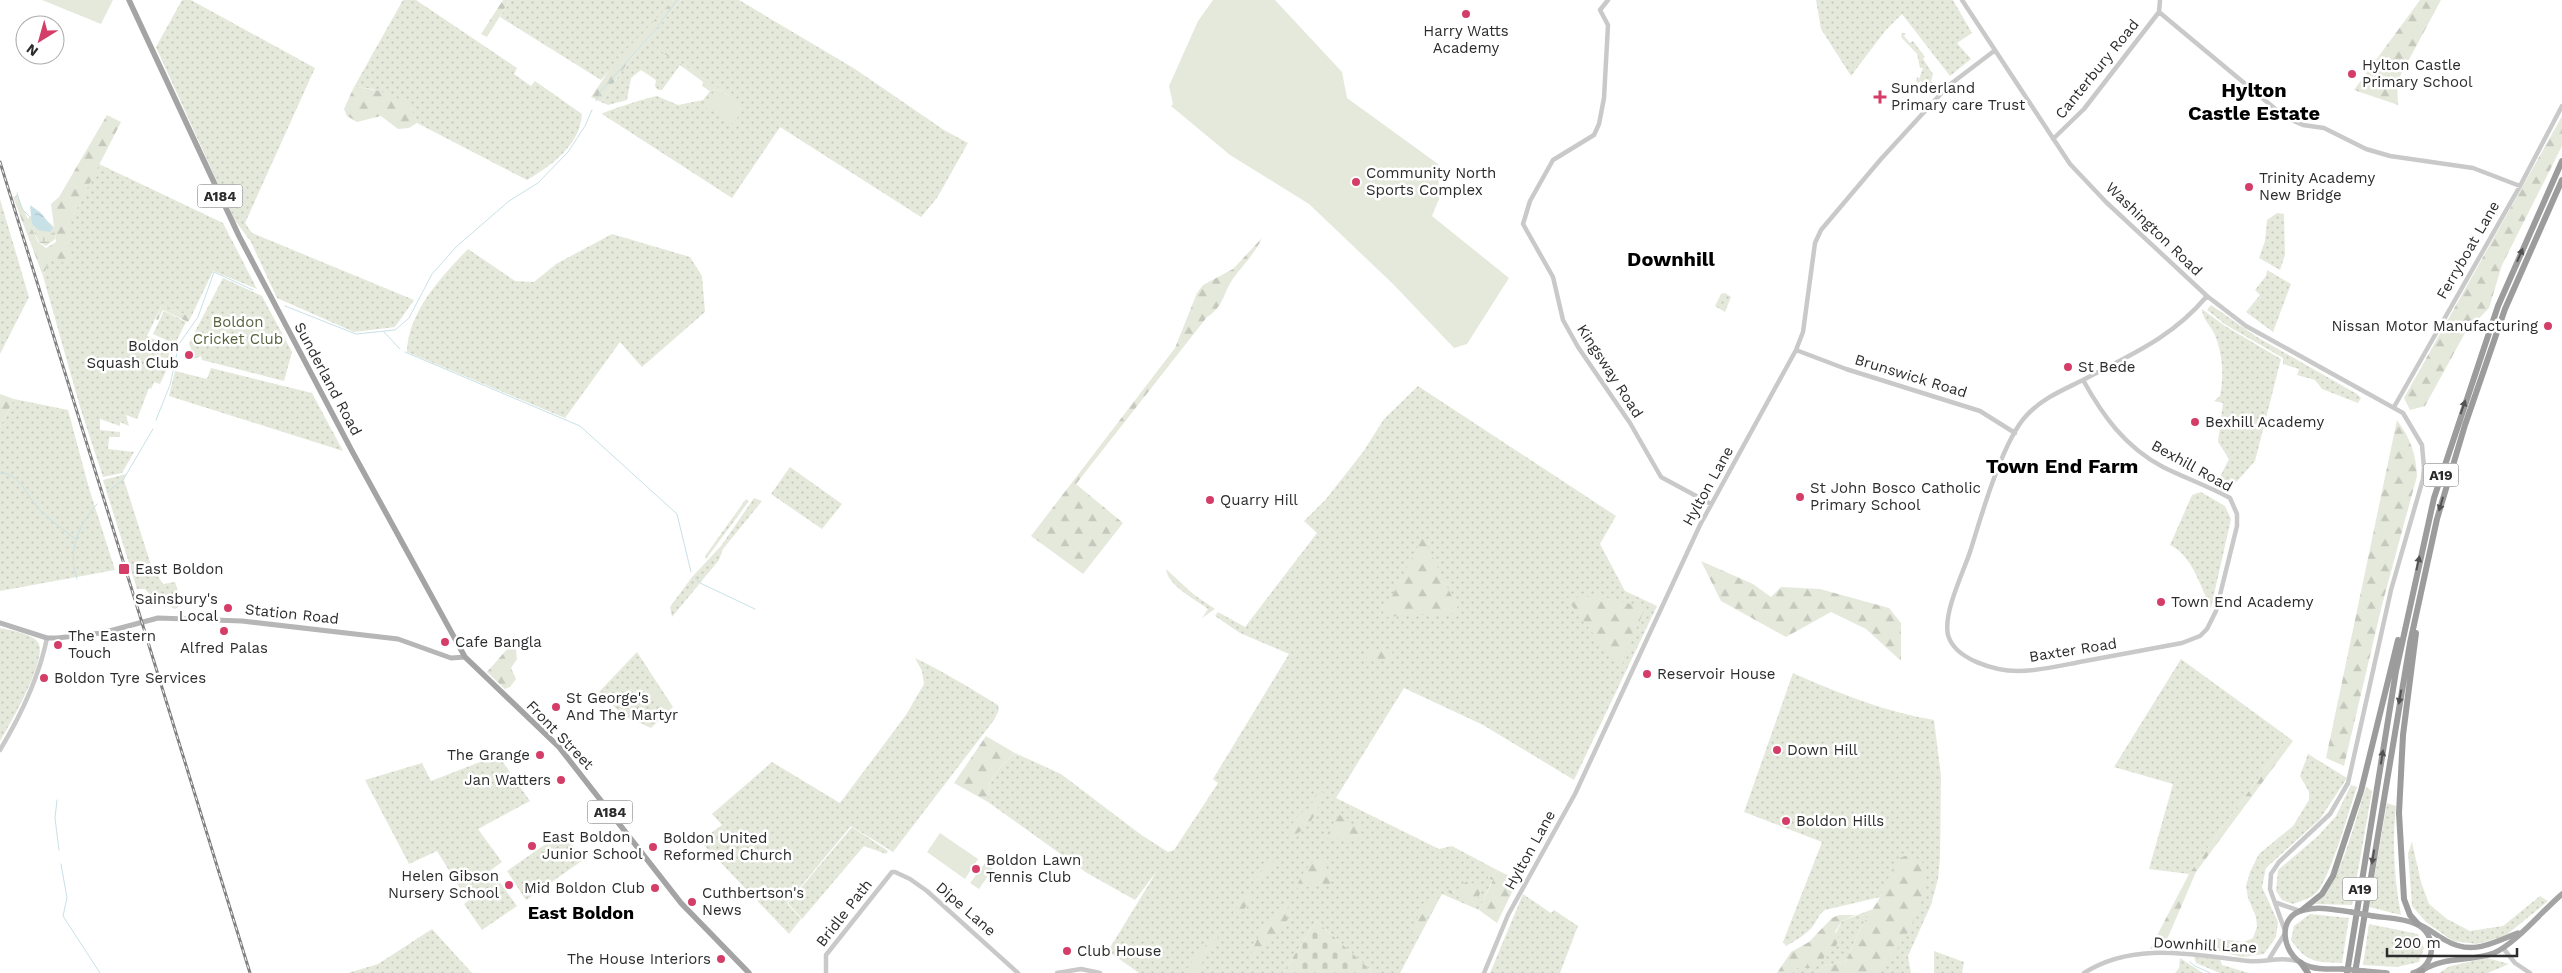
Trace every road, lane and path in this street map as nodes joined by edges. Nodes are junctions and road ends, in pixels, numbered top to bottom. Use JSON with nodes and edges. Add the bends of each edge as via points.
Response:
{"nodes":[{"id":1,"x":128,"y":0,"type":"edge"},
{"id":2,"x":1608,"y":0,"type":"edge"},
{"id":3,"x":1962,"y":0,"type":"edge"},
{"id":4,"x":2160,"y":0,"type":"edge"},
{"id":5,"x":2159,"y":12,"type":"junction"},
{"id":6,"x":1994,"y":51,"type":"junction"},
{"id":7,"x":2562,"y":106,"type":"edge"},
{"id":8,"x":2053,"y":139,"type":"junction"},
{"id":9,"x":2562,"y":161,"type":"edge"},
{"id":10,"x":2562,"y":180,"type":"edge"},
{"id":11,"x":2520,"y":186,"type":"junction"},
{"id":12,"x":2207,"y":296,"type":"junction"},
{"id":13,"x":1796,"y":350,"type":"junction"},
{"id":14,"x":2083,"y":380,"type":"junction"},
{"id":15,"x":2394,"y":407,"type":"junction"},
{"id":16,"x":2015,"y":432,"type":"junction"},
{"id":17,"x":1711,"y":504,"type":"junction"},
{"id":18,"x":2426,"y":563,"type":"junction"},
{"id":19,"x":2412,"y":591,"type":"junction"},
{"id":20,"x":0,"y":623,"type":"edge"},
{"id":21,"x":47,"y":638,"type":"junction"},
{"id":22,"x":2191,"y":640,"type":"joint"},
{"id":23,"x":465,"y":657,"type":"junction"},
{"id":24,"x":0,"y":750,"type":"edge"},
{"id":25,"x":892,"y":872,"type":"joint"},
{"id":26,"x":2562,"y":894,"type":"edge"},
{"id":27,"x":2277,"y":903,"type":"junction"},
{"id":28,"x":2301,"y":910,"type":"junction"},
{"id":29,"x":2418,"y":924,"type":"junction"},
{"id":30,"x":2285,"y":932,"type":"junction"},
{"id":31,"x":2520,"y":932,"type":"junction"},
{"id":32,"x":2503,"y":948,"type":"junction"},
{"id":33,"x":2269,"y":959,"type":"junction"},
{"id":34,"x":2301,"y":962,"type":"junction"},
{"id":35,"x":2344,"y":971,"type":"edge"},
{"id":36,"x":2421,"y":971,"type":"edge"},
{"id":37,"x":748,"y":973,"type":"edge"},
{"id":38,"x":826,"y":973,"type":"edge"},
{"id":39,"x":1018,"y":973,"type":"edge"},
{"id":40,"x":1057,"y":973,"type":"edge"},
{"id":41,"x":1100,"y":973,"type":"edge"},
{"id":42,"x":1484,"y":973,"type":"edge"},
{"id":43,"x":2084,"y":973,"type":"edge"},
{"id":44,"x":2308,"y":973,"type":"edge"},
{"id":45,"x":2355,"y":973,"type":"edge"},
{"id":46,"x":2387,"y":973,"type":"edge"},
{"id":47,"x":2413,"y":973,"type":"edge"},
{"id":48,"x":2530,"y":973,"type":"edge"}],
"edges":[{"from":1,"to":23,"type":"main road","name":"Sunderland Road","number":"A184","via":[[239,236]]},
{"from":2,"to":17,"type":"street","name":"Kingsway Road","via":[[1600,10],[1608,25],[1602,116],[1594,135],[1553,160],[1528,204],[1523,224],[1553,277],[1564,320],[1578,348],[1630,423],[1661,477]]},
{"from":3,"to":6,"type":"street","name":"Washington Road"},
{"from":4,"to":5,"type":"street"},
{"from":5,"to":8,"type":"street","name":"Canterbury Road","via":[[2084,110]]},
{"from":5,"to":11,"type":"street","via":[[2285,117],[2303,125],[2324,128],[2366,149],[2390,156],[2473,168]]},
{"from":6,"to":8,"type":"street","name":"Washington Road"},
{"from":6,"to":13,"type":"street","name":"Hylton Lane","via":[[1961,74],[1934,100],[1821,230],[1815,243],[1803,332]]},
{"from":7,"to":11,"type":"street","name":"Ferryboat Lane"},
{"from":8,"to":12,"type":"street","name":"Washington Road","via":[[2070,164],[2106,202]]},
{"from":19,"to":9,"type":"highway","number":"A19","one_way":true,"via":[[2434,498],[2498,306]]},
{"from":10,"to":18,"type":"highway","number":"A19","one_way":true,"via":[[2505,309],[2487,359],[2445,488]]},
{"from":11,"to":15,"type":"street","name":"Ferryboat Lane"},
{"from":12,"to":14,"type":"street","name":"Baxter Road","via":[[2169,334]]},
{"from":12,"to":15,"type":"street","name":"Washington Road","via":[[2279,346]]},
{"from":13,"to":16,"type":"street","name":"Brunswick Road","via":[[1846,369],[1980,410]]},
{"from":13,"to":17,"type":"street","name":"Hylton Lane"},
{"from":14,"to":16,"type":"street","name":"Baxter Road","via":[[2036,406]]},
{"from":14,"to":22,"type":"street","name":"Bexhill Road","via":[[2106,418],[2126,441],[2162,466],[2226,497],[2235,506],[2237,526],[2216,611],[2207,629]]},
{"from":15,"to":27,"type":"street","name":"Washington Road","via":[[2410,423],[2422,446],[2423,479],[2387,607],[2351,772],[2336,806],[2324,821],[2274,868],[2270,885]]},
{"from":16,"to":22,"type":"street","name":"Baxter Road","via":[[1993,484],[1948,616],[1948,635],[1960,653],[1999,668],[2044,669]]},
{"from":17,"to":42,"type":"street","name":"Hylton Lane","via":[[1575,794],[1508,915]]},
{"from":18,"to":29,"type":"highway","via":[[2403,735],[2399,813],[2404,899],[2410,915]]},
{"from":18,"to":45,"type":"highway","number":"A19","one_way":true,"via":[[2397,713]]},
{"from":19,"to":28,"type":"highway","via":[[2361,791],[2336,867],[2322,894]]},
{"from":35,"to":19,"type":"highway","number":"A19","one_way":true},
{"from":20,"to":21,"type":"main road"},
{"from":21,"to":23,"type":"main road","name":"Station Road","via":[[102,633],[158,618],[242,621],[398,639],[451,658]]},
{"from":21,"to":24,"type":"street","via":[[32,689]]},
{"from":23,"to":37,"type":"main road","name":"Front Street","number":"A184","via":[[559,747],[681,903]]},
{"from":25,"to":38,"type":"street","name":"Bridle Path","via":[[826,955]]},
{"from":25,"to":39,"type":"street","name":"Dipe Lane","via":[[927,891]]},
{"from":26,"to":31,"type":"main road"},
{"from":27,"to":28,"type":"street"},
{"from":27,"to":30,"type":"street"},
{"from":28,"to":29,"type":"main road","bridge":true,"via":[[2322,908]]},
{"from":28,"to":30,"type":"main road","via":[[2290,920]]},
{"from":29,"to":31,"type":"main road","via":[[2453,944],[2471,948],[2494,944]]},
{"from":29,"to":36,"type":"main road","via":[[2432,947],[2430,958]]},
{"from":30,"to":33,"type":"street","name":"Downhill Lane"},
{"from":30,"to":34,"type":"main road","via":[[2288,950]]},
{"from":31,"to":32,"type":"main road"},
{"from":32,"to":36,"type":"main road","via":[[2470,959],[2438,962]]},
{"from":32,"to":48,"type":"street","via":[[2515,964]]},
{"from":33,"to":34,"type":"street","name":"Downhill Lane"},
{"from":33,"to":43,"type":"street","name":"Downhill Lane","via":[[2250,961],[2178,953],[2127,955],[2106,961]]},
{"from":34,"to":35,"type":"main road","via":[[2311,967]]},
{"from":34,"to":44,"type":"highway"},
{"from":35,"to":46,"type":"main road","bridge":true},
{"from":36,"to":47,"type":"main road"},
{"from":40,"to":41,"type":"street","via":[[1081,968]]}]}
